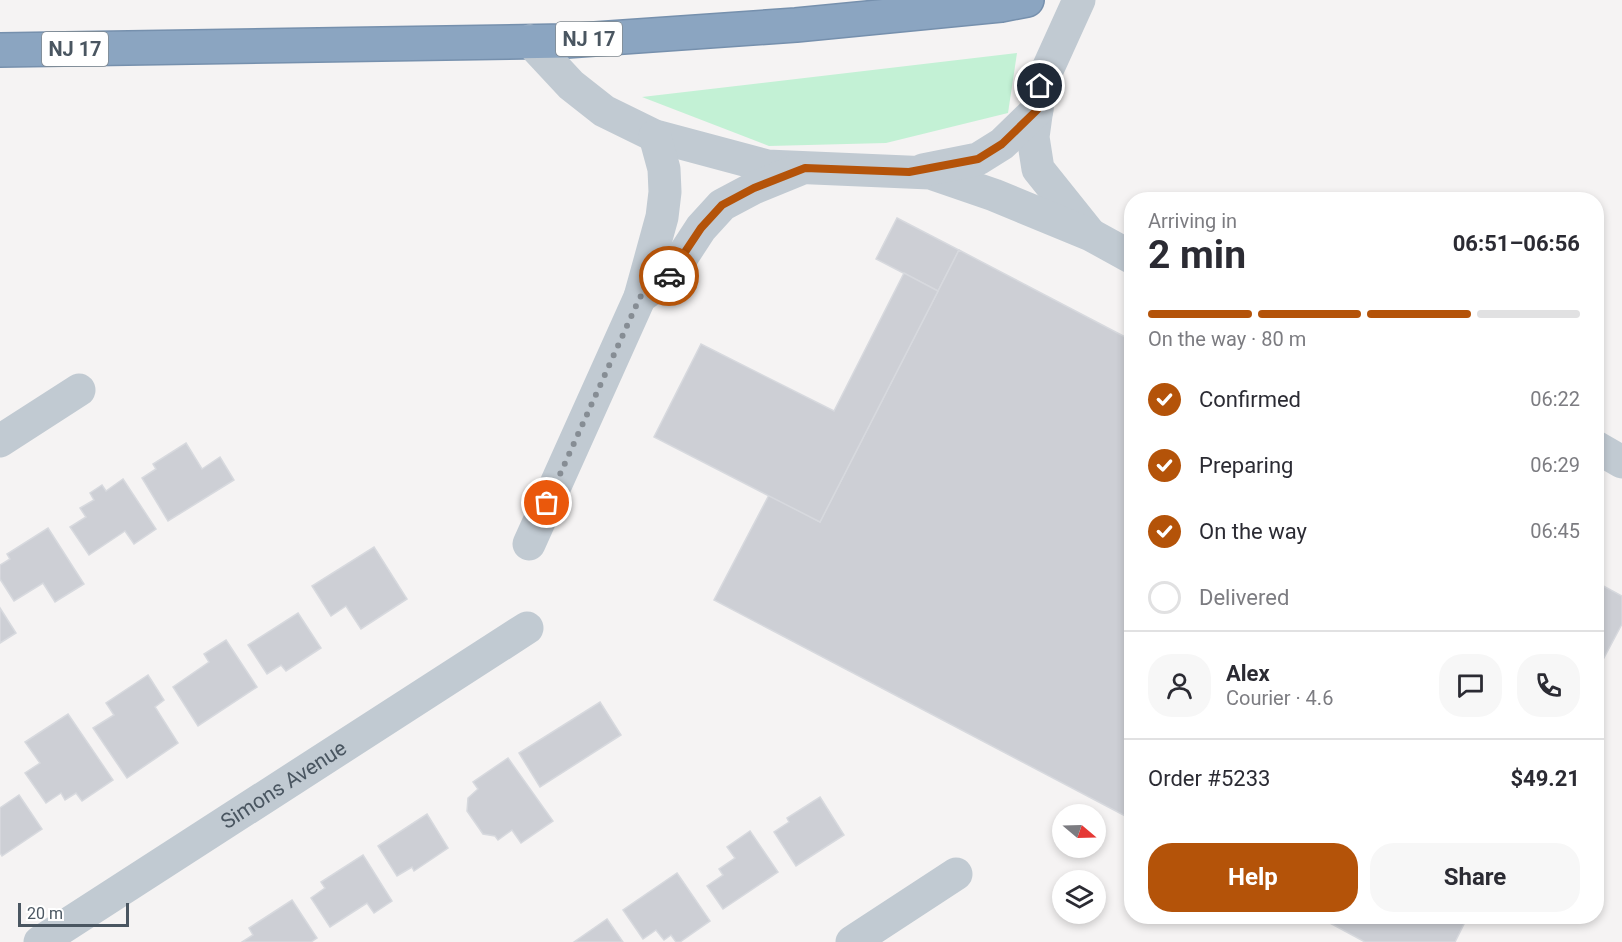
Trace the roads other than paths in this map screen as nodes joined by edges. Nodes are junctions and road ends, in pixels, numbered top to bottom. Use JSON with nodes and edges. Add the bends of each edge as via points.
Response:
{"nodes":[{"id":1,"x":1027,"y":0,"type":"edge"},
{"id":2,"x":1079,"y":0,"type":"edge"},
{"id":3,"x":530,"y":41,"type":"junction"},
{"id":4,"x":0,"y":50,"type":"edge"},
{"id":5,"x":1037,"y":110,"type":"junction"},
{"id":6,"x":655,"y":136,"type":"junction"},
{"id":7,"x":805,"y":168,"type":"junction"},
{"id":8,"x":909,"y":172,"type":"junction"},
{"id":9,"x":1091,"y":235,"type":"junction"},
{"id":10,"x":1124,"y":253,"type":"edge"},
{"id":11,"x":640,"y":297,"type":"junction"},
{"id":12,"x":78,"y":390,"type":"dead end"},
{"id":13,"x":0,"y":441,"type":"edge"},
{"id":14,"x":1604,"y":452,"type":"edge"},
{"id":15,"x":1622,"y":462,"type":"edge"},
{"id":16,"x":529,"y":544,"type":"dead end"},
{"id":17,"x":527,"y":628,"type":"dead end"},
{"id":18,"x":956,"y":874,"type":"dead end"},
{"id":19,"x":40,"y":942,"type":"edge"},
{"id":20,"x":852,"y":942,"type":"edge"}],
"edges":[{"from":1,"to":3,"type":"highway","number":"NJ 17","via":[[796,25]]},
{"from":2,"to":5,"type":"street","via":[[1040,86]]},
{"from":3,"to":4,"type":"highway","number":"NJ 17"},
{"from":3,"to":6,"type":"street","via":[[571,85],[604,111]]},
{"from":5,"to":8,"type":"street","via":[[1002,144],[978,159]]},
{"from":5,"to":9,"type":"street","via":[[1033,137],[1038,169]]},
{"from":6,"to":7,"type":"street","via":[[767,166]]},
{"from":6,"to":11,"type":"street","via":[[665,192]]},
{"from":7,"to":8,"type":"street"},
{"from":7,"to":11,"type":"street","via":[[722,205],[701,228],[669,277]]},
{"from":8,"to":9,"type":"street","via":[[930,174],[994,195]]},
{"from":9,"to":10,"type":"street"},
{"from":11,"to":16,"type":"street"},
{"from":12,"to":13,"type":"street"},
{"from":14,"to":15,"type":"street"},
{"from":17,"to":19,"type":"street","name":"Simons Avenue"},
{"from":18,"to":20,"type":"street"}]}
